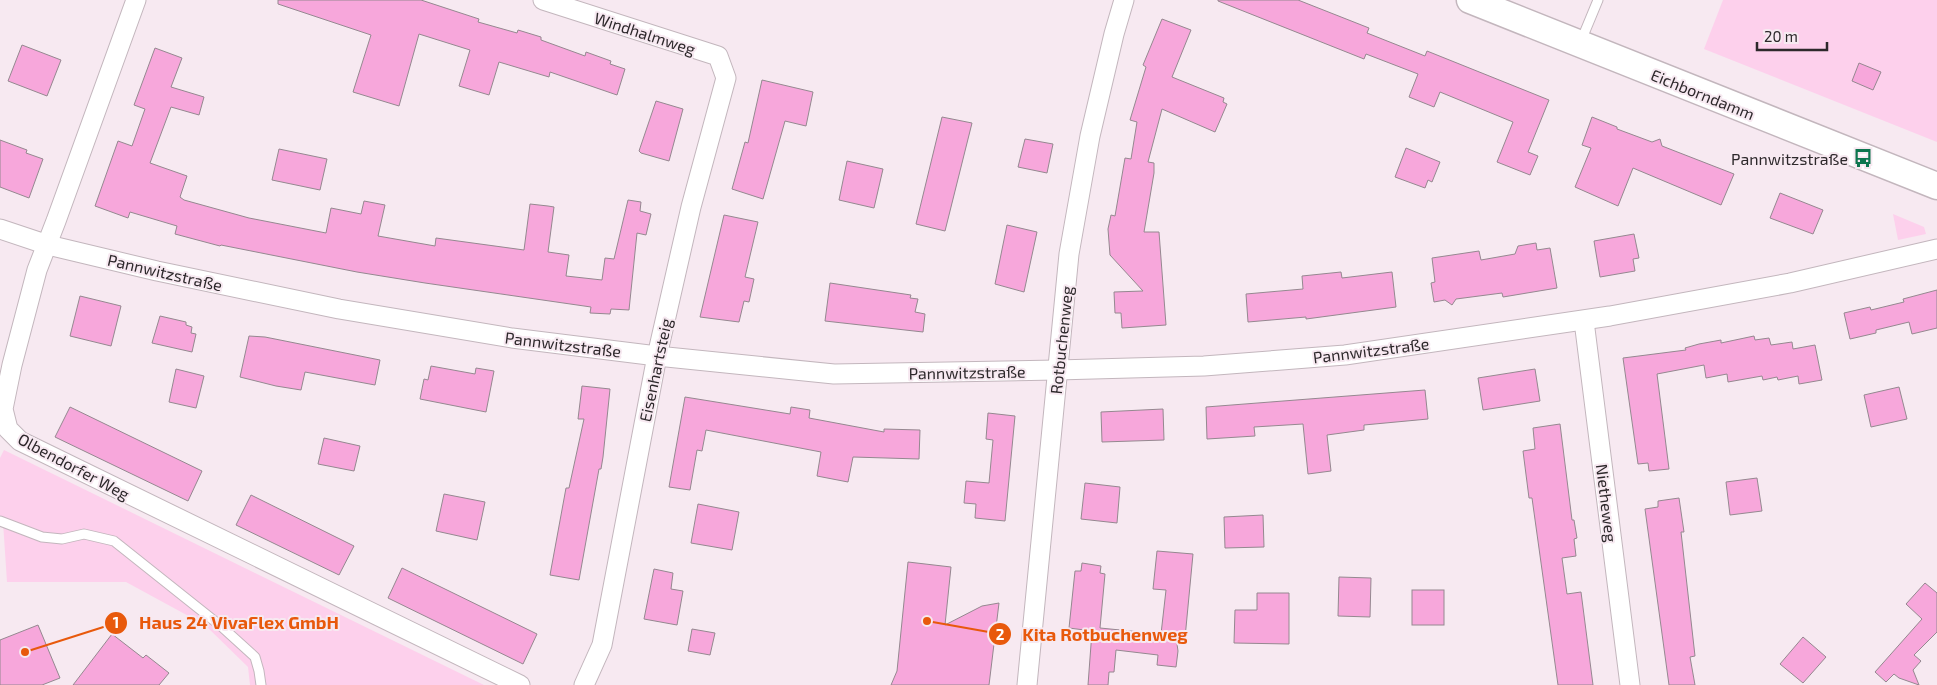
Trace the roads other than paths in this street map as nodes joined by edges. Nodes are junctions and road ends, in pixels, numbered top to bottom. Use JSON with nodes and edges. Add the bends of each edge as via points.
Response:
{"nodes":[{"id":1,"x":136,"y":0,"type":"edge"},
{"id":2,"x":543,"y":0,"type":"edge"},
{"id":3,"x":1124,"y":0,"type":"edge"},
{"id":4,"x":1470,"y":0,"type":"edge"},
{"id":5,"x":1598,"y":0,"type":"edge"},
{"id":6,"x":1580,"y":44,"type":"junction"},
{"id":7,"x":718,"y":56,"type":"joint"},
{"id":8,"x":1937,"y":186,"type":"edge"},
{"id":9,"x":0,"y":229,"type":"edge"},
{"id":10,"x":48,"y":245,"type":"junction"},
{"id":11,"x":1937,"y":249,"type":"edge"},
{"id":12,"x":1584,"y":321,"type":"junction"},
{"id":13,"x":657,"y":356,"type":"junction"},
{"id":14,"x":1058,"y":370,"type":"junction"},
{"id":15,"x":0,"y":521,"type":"edge"},
{"id":16,"x":261,"y":685,"type":"edge"},
{"id":17,"x":520,"y":685,"type":"edge"},
{"id":18,"x":584,"y":685,"type":"edge"},
{"id":19,"x":1027,"y":685,"type":"edge"},
{"id":20,"x":1630,"y":685,"type":"edge"}],
"edges":[{"from":1,"to":10,"type":"street","name":"Olbendorfer Weg"},
{"from":2,"to":7,"type":"street","name":"Windhalmweg"},
{"from":3,"to":14,"type":"street","name":"Rotbuchenweg","via":[[1090,136],[1069,254]]},
{"from":4,"to":6,"type":"main road","name":"Eichborndamm"},
{"from":5,"to":6,"type":"lane"},
{"from":6,"to":8,"type":"main road","name":"Eichborndamm"},
{"from":7,"to":13,"type":"street","name":"Eisenhartsteig","via":[[726,78],[691,207]]},
{"from":9,"to":10,"type":"street","name":"Pannwitzstraße"},
{"from":10,"to":13,"type":"street","name":"Pannwitzstraße","via":[[339,309],[512,338]]},
{"from":10,"to":17,"type":"street","name":"Olbendorfer Weg","via":[[37,270],[3,409],[8,429],[20,441]]},
{"from":11,"to":12,"type":"street","name":"Pannwitzstraße","via":[[1790,283]]},
{"from":12,"to":14,"type":"street","name":"Pannwitzstraße","via":[[1345,355],[1204,366]]},
{"from":12,"to":20,"type":"street","name":"Nietheweg"},
{"from":13,"to":14,"type":"street","name":"Pannwitzstraße","via":[[834,374]]},
{"from":13,"to":18,"type":"street","name":"Eisenhartsteig","via":[[602,645]]},
{"from":14,"to":19,"type":"street","name":"Rotbuchenweg"},
{"from":15,"to":16,"type":"lane","via":[[42,536],[62,539],[84,534],[114,541],[255,657]]}]}
